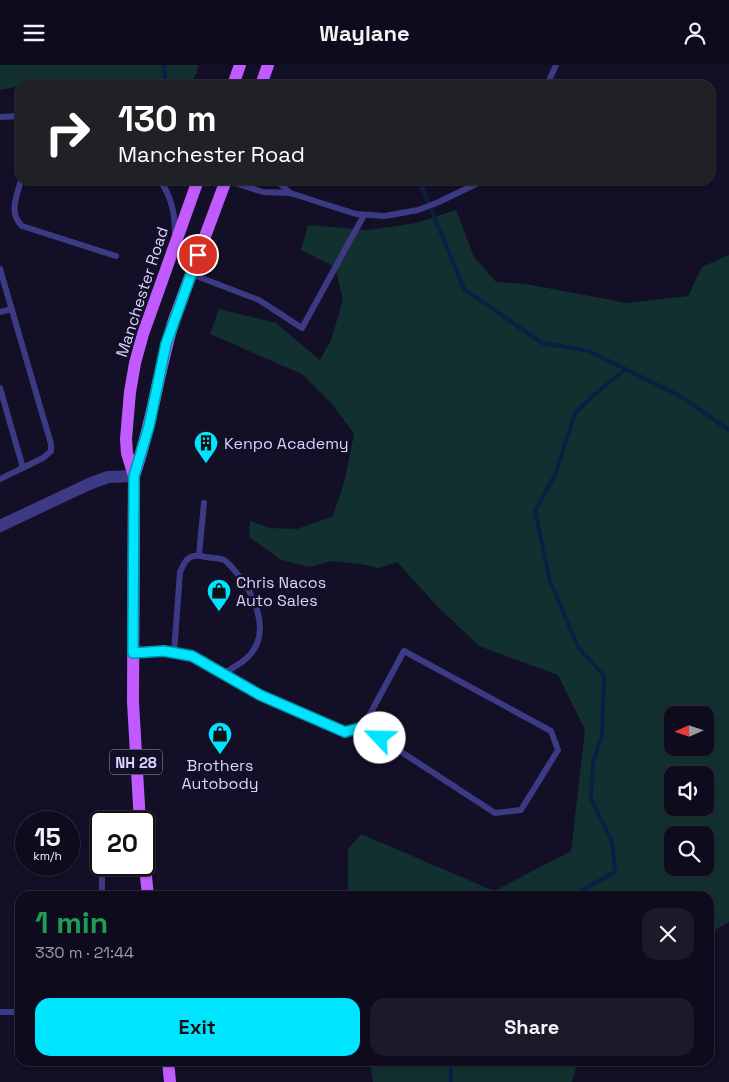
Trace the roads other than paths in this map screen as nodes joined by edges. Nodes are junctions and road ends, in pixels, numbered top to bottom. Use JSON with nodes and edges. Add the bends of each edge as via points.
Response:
{"nodes":[{"id":1,"x":240,"y":65,"type":"edge"},
{"id":2,"x":268,"y":65,"type":"edge"},
{"id":3,"x":556,"y":65,"type":"edge"},
{"id":4,"x":233,"y":80,"type":"edge"},
{"id":5,"x":263,"y":80,"type":"edge"},
{"id":6,"x":549,"y":80,"type":"edge"},
{"id":7,"x":15,"y":116,"type":"edge"},
{"id":8,"x":0,"y":117,"type":"edge"},
{"id":9,"x":20,"y":185,"type":"edge"},
{"id":10,"x":163,"y":185,"type":"edge"},
{"id":11,"x":196,"y":185,"type":"edge"},
{"id":12,"x":223,"y":185,"type":"edge"},
{"id":13,"x":241,"y":185,"type":"edge"},
{"id":14,"x":281,"y":185,"type":"edge"},
{"id":15,"x":474,"y":185,"type":"edge"},
{"id":16,"x":290,"y":193,"type":"junction"},
{"id":17,"x":364,"y":215,"type":"junction"},
{"id":18,"x":174,"y":246,"type":"junction"},
{"id":19,"x":116,"y":256,"type":"dead end"},
{"id":20,"x":0,"y":269,"type":"edge"},
{"id":21,"x":191,"y":274,"type":"junction"},
{"id":22,"x":12,"y":309,"type":"junction"},
{"id":23,"x":0,"y":312,"type":"edge"},
{"id":24,"x":0,"y":388,"type":"edge"},
{"id":25,"x":24,"y":468,"type":"junction"},
{"id":26,"x":134,"y":476,"type":"junction"},
{"id":27,"x":0,"y":479,"type":"edge"},
{"id":28,"x":204,"y":503,"type":"dead end"},
{"id":29,"x":1,"y":523,"type":"edge"},
{"id":30,"x":199,"y":555,"type":"junction"},
{"id":31,"x":133,"y":653,"type":"junction"},
{"id":32,"x":174,"y":653,"type":"junction"},
{"id":33,"x":223,"y":674,"type":"junction"},
{"id":34,"x":363,"y":727,"type":"junction"},
{"id":35,"x":139,"y":811,"type":"edge"},
{"id":36,"x":102,"y":876,"type":"edge"},
{"id":37,"x":146,"y":876,"type":"edge"},
{"id":38,"x":102,"y":891,"type":"edge"},
{"id":39,"x":147,"y":891,"type":"edge"},
{"id":40,"x":15,"y":1011,"type":"edge"},
{"id":41,"x":0,"y":1012,"type":"edge"},
{"id":42,"x":168,"y":1066,"type":"edge"},
{"id":43,"x":170,"y":1082,"type":"edge"}],
"edges":[{"from":1,"to":4,"type":"main road"},
{"from":2,"to":5,"type":"main road"},
{"from":3,"to":6,"type":"lane"},
{"from":7,"to":8,"type":"lane"},
{"from":9,"to":19,"type":"lane","via":[[14,211],[22,226]]},
{"from":10,"to":18,"type":"lane","via":[[173,207]]},
{"from":11,"to":18,"type":"main road","name":"Manchester Road","number":"NH 28"},
{"from":12,"to":21,"type":"main road","name":"Manchester Road","number":"NH 28"},
{"from":13,"to":16,"type":"lane","via":[[263,192]]},
{"from":14,"to":16,"type":"lane"},
{"from":15,"to":17,"type":"lane","via":[[418,210],[385,216]]},
{"from":16,"to":17,"type":"lane"},
{"from":17,"to":21,"type":"lane","via":[[302,328],[259,300]]},
{"from":18,"to":26,"type":"main road","name":"Manchester Road","number":"NH 28","via":[[143,334],[132,383],[126,446]]},
{"from":20,"to":22,"type":"lane"},
{"from":21,"to":26,"type":"main road","name":"Manchester Road","number":"NH 28","via":[[166,344],[149,426]]},
{"from":22,"to":23,"type":"lane"},
{"from":22,"to":25,"type":"lane","via":[[51,445],[48,455]]},
{"from":24,"to":25,"type":"lane"},
{"from":25,"to":27,"type":"lane"},
{"from":26,"to":29,"type":"street","via":[[108,477]]},
{"from":26,"to":31,"type":"main road","name":"Manchester Road","number":"NH 28"},
{"from":28,"to":30,"type":"lane"},
{"from":30,"to":32,"type":"lane","via":[[185,561],[180,572]]},
{"from":30,"to":33,"type":"lane","via":[[225,560],[248,589],[259,619],[255,649]]},
{"from":31,"to":32,"type":"lane"},
{"from":31,"to":35,"type":"main road","name":"Manchester Road","number":"NH 28"},
{"from":32,"to":33,"type":"lane","via":[[192,656]]},
{"from":33,"to":34,"type":"lane","via":[[260,695],[345,732]]},
{"from":34,"to":34,"type":"lane","via":[[495,813],[521,810],[558,750],[551,731],[404,651]]},
{"from":36,"to":38,"type":"lane"},
{"from":37,"to":39,"type":"main road"},
{"from":40,"to":41,"type":"lane"},
{"from":42,"to":43,"type":"main road"}]}
